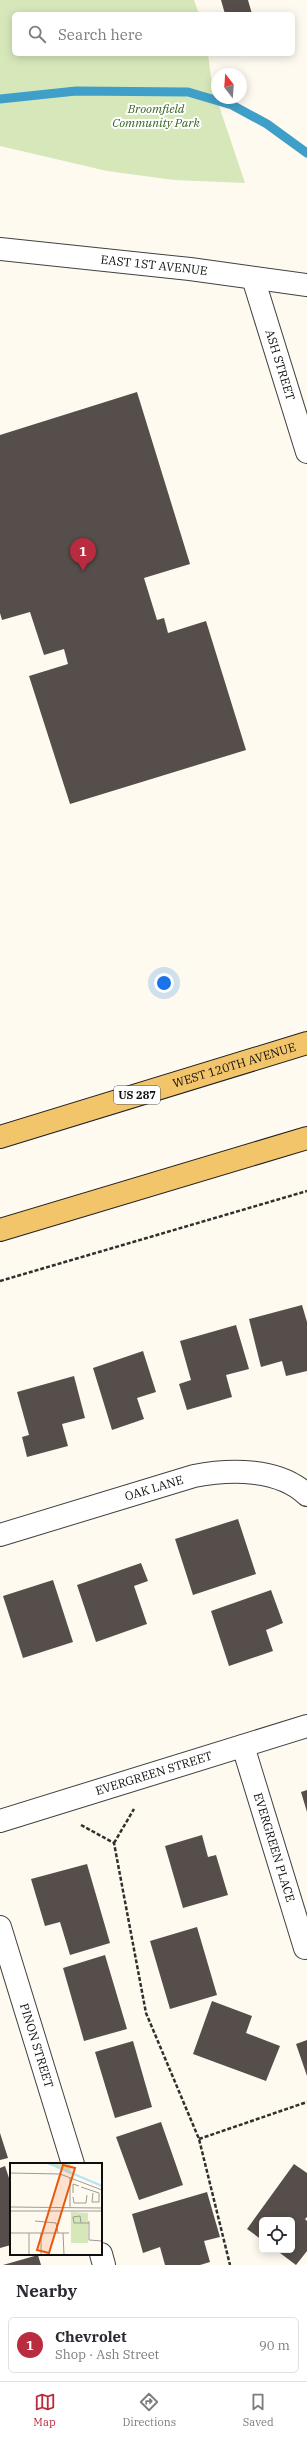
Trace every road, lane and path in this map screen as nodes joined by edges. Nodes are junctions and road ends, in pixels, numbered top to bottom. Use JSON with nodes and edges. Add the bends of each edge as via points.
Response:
{"nodes":[{"id":1,"x":0,"y":249,"type":"edge"},
{"id":2,"x":253,"y":278,"type":"junction"},
{"id":3,"x":307,"y":285,"type":"edge"},
{"id":4,"x":307,"y":452,"type":"edge"},
{"id":5,"x":307,"y":1043,"type":"edge"},
{"id":6,"x":0,"y":1137,"type":"edge"},
{"id":7,"x":307,"y":1138,"type":"edge"},
{"id":8,"x":307,"y":1191,"type":"edge"},
{"id":9,"x":0,"y":1230,"type":"edge"},
{"id":10,"x":0,"y":1281,"type":"edge"},
{"id":11,"x":307,"y":1494,"type":"edge"},
{"id":12,"x":0,"y":1535,"type":"edge"},
{"id":13,"x":307,"y":1726,"type":"edge"},
{"id":14,"x":243,"y":1746,"type":"junction"},
{"id":15,"x":47,"y":1806,"type":"junction"},
{"id":16,"x":0,"y":1821,"type":"edge"},
{"id":17,"x":0,"y":1927,"type":"edge"},
{"id":18,"x":305,"y":1948,"type":"dead end"},
{"id":19,"x":307,"y":2102,"type":"edge"},
{"id":20,"x":199,"y":2139,"type":"junction"},
{"id":21,"x":73,"y":2163,"type":"edge"},
{"id":22,"x":101,"y":2255,"type":"edge"},
{"id":23,"x":104,"y":2265,"type":"edge"},
{"id":24,"x":230,"y":2265,"type":"edge"}],
"edges":[{"from":1,"to":2,"type":"street","name":"EAST 1ST AVENUE","via":[[175,267]]},
{"from":2,"to":3,"type":"street","name":"EAST 1ST AVENUE"},
{"from":2,"to":4,"type":"street","name":"ASH STREET"},
{"from":5,"to":6,"type":"main road","name":"WEST 120TH AVENUE","number":"US 287"},
{"from":7,"to":9,"type":"main road"},
{"from":8,"to":10,"type":"path"},
{"from":11,"to":12,"type":"street","name":"OAK LANE","via":[[282,1479],[253,1473],[216,1472],[194,1476]]},
{"from":13,"to":14,"type":"street","name":"EVERGREEN STREET"},
{"from":14,"to":15,"type":"street","name":"EVERGREEN STREET"},
{"from":14,"to":18,"type":"street","name":"EVERGREEN PLACE"},
{"from":15,"to":16,"type":"street","name":"EVERGREEN STREET"},
{"from":15,"to":20,"type":"path","via":[[114,1843],[146,2013]]},
{"from":17,"to":21,"type":"street","name":"PINON STREET"},
{"from":19,"to":20,"type":"path"},
{"from":20,"to":24,"type":"path"},
{"from":22,"to":23,"type":"street"}]}
